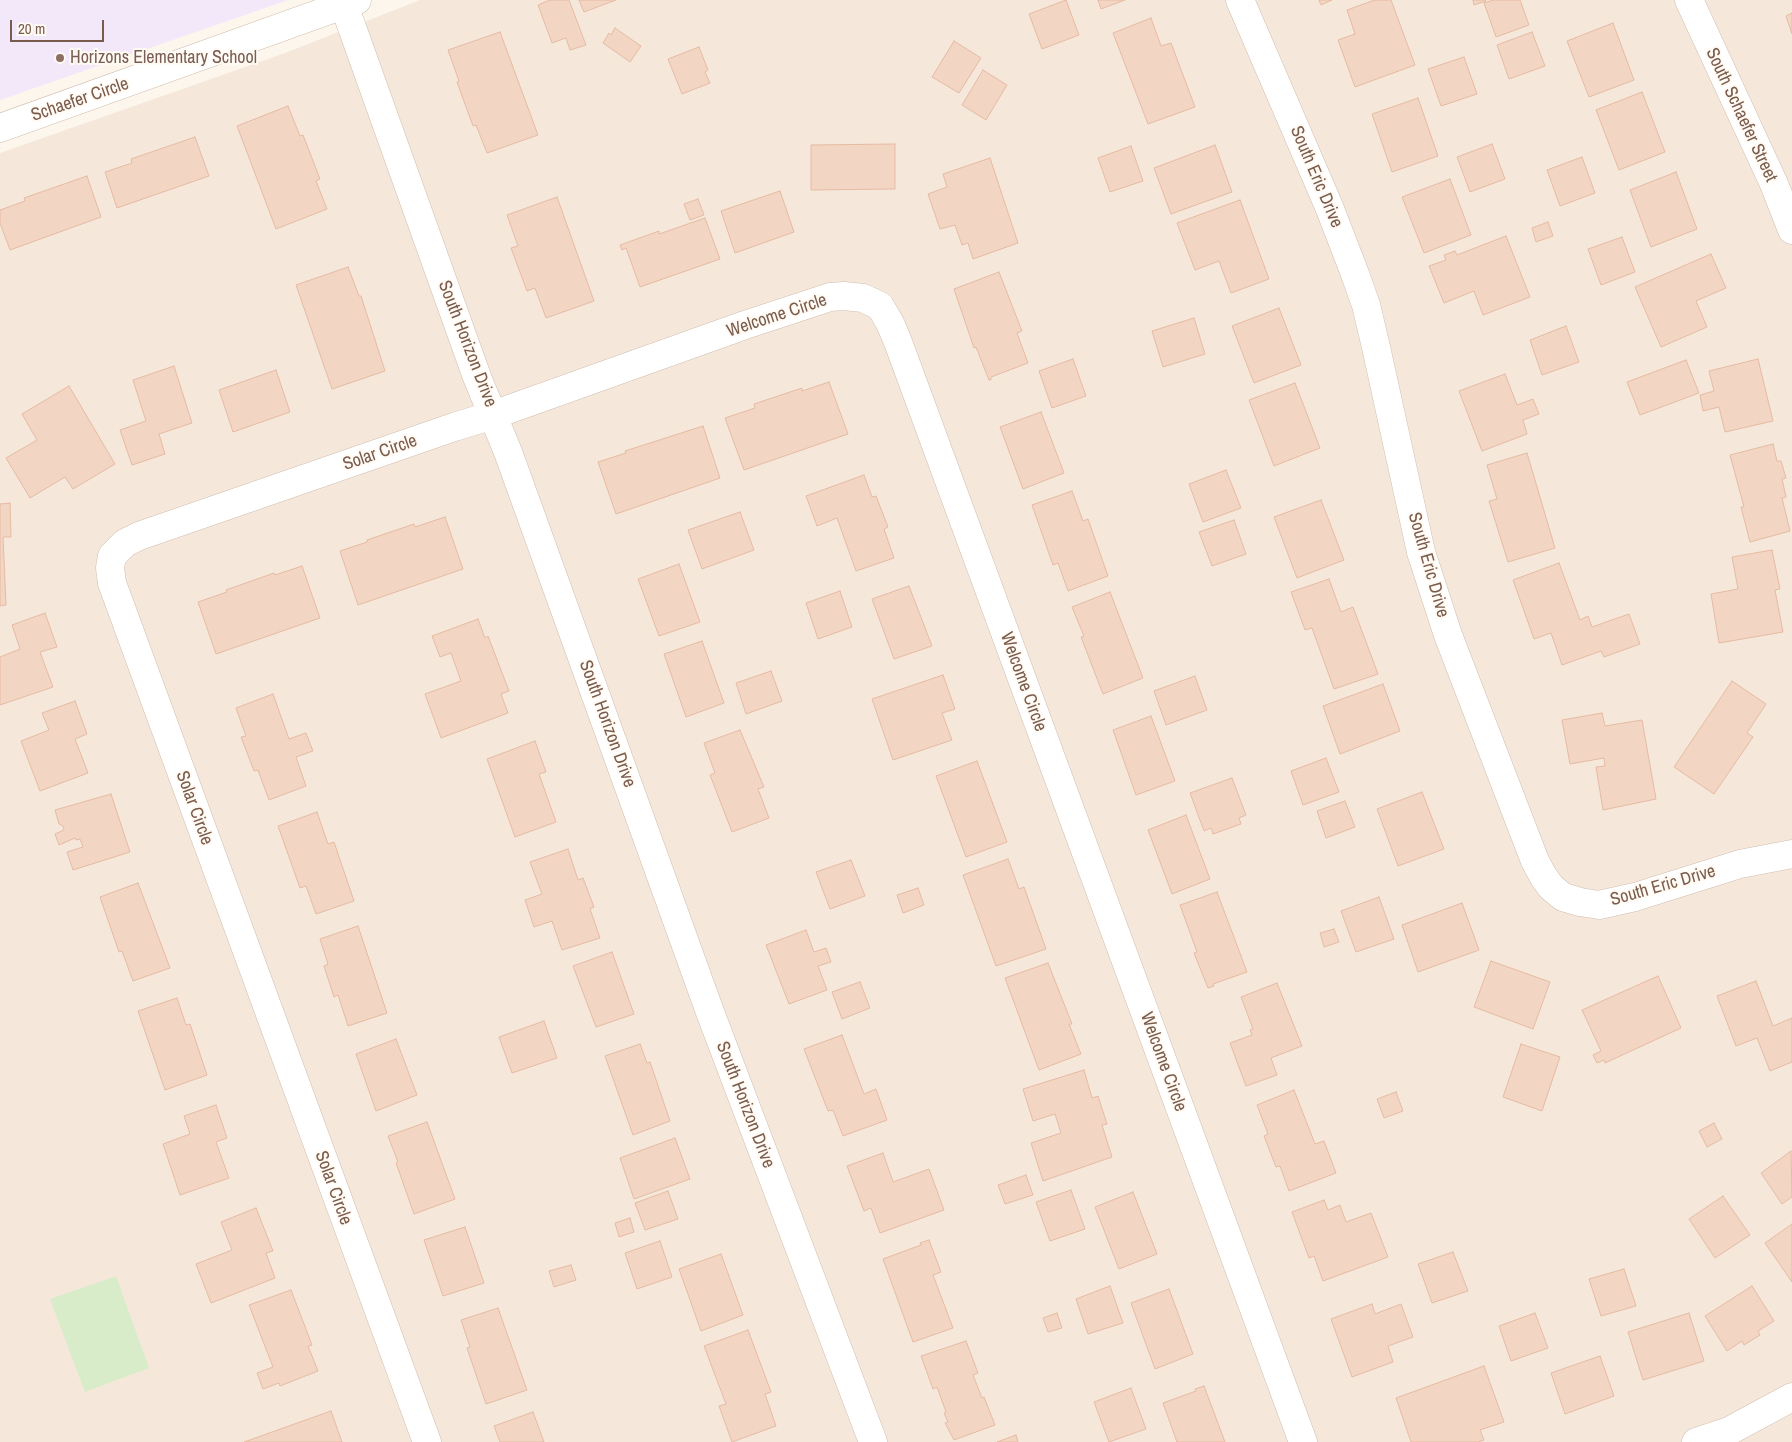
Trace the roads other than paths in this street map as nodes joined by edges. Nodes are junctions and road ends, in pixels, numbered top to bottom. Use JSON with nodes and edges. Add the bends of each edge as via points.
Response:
{"nodes":[{"id":1,"x":1240,"y":0,"type":"edge"},
{"id":2,"x":1689,"y":0,"type":"edge"},
{"id":3,"x":351,"y":2,"type":"edge"},
{"id":4,"x":0,"y":128,"type":"edge"},
{"id":5,"x":1783,"y":180,"type":"edge"},
{"id":6,"x":1792,"y":230,"type":"edge"},
{"id":7,"x":494,"y":415,"type":"junction"},
{"id":8,"x":1792,"y":854,"type":"edge"},
{"id":9,"x":1792,"y":1397,"type":"edge"},
{"id":10,"x":427,"y":1442,"type":"edge"},
{"id":11,"x":874,"y":1442,"type":"edge"},
{"id":12,"x":1303,"y":1442,"type":"edge"},
{"id":13,"x":1696,"y":1442,"type":"edge"}],
"edges":[{"from":1,"to":8,"type":"street","name":"South Eric Drive","via":[[1330,209],[1366,305],[1421,552],[1448,635],[1543,876],[1551,888],[1563,896],[1599,904],[1635,897],[1740,864]]},
{"from":2,"to":5,"type":"street","name":"South Schaefer Street"},
{"from":3,"to":4,"type":"street","name":"Schaefer Circle"},
{"from":3,"to":7,"type":"street","name":"South Horizon Drive","via":[[477,378]]},
{"from":5,"to":6,"type":"street","name":"South Schaefer Street"},
{"from":7,"to":10,"type":"street","name":"Solar Circle","via":[[140,536],[125,543],[112,556],[110,568],[112,584],[148,684]]},
{"from":7,"to":11,"type":"street","name":"South Horizon Drive","via":[[710,1012]]},
{"from":7,"to":12,"type":"street","name":"Welcome Circle","via":[[830,297],[863,298],[880,306],[898,342]]},
{"from":9,"to":13,"type":"street","via":[[1728,1431]]}]}
